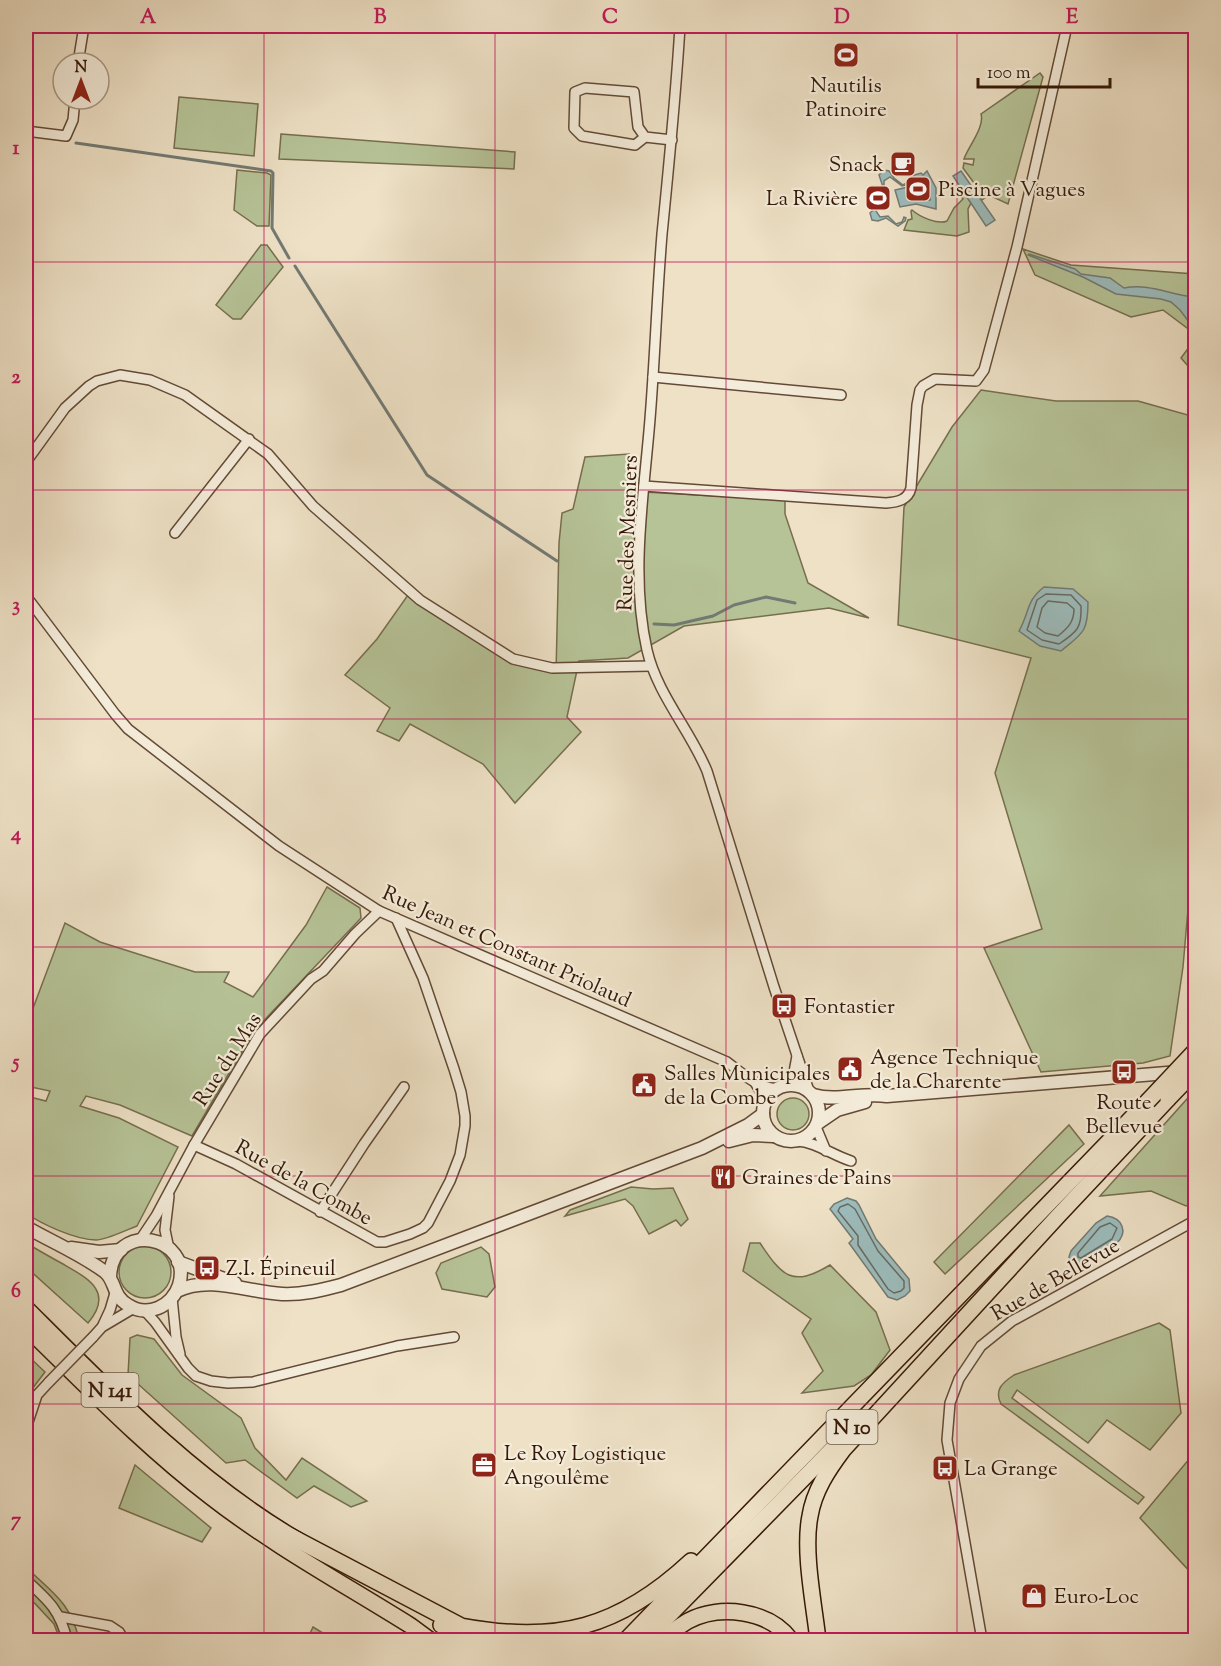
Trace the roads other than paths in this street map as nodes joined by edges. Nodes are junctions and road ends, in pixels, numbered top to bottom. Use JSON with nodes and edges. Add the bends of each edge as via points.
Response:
{"nodes":[{"id":1,"x":84,"y":26,"type":"edge"},
{"id":2,"x":680,"y":26,"type":"edge"},
{"id":3,"x":1067,"y":26,"type":"edge"},
{"id":4,"x":80,"y":51,"type":"edge"},
{"id":5,"x":74,"y":111,"type":"edge"},
{"id":6,"x":26,"y":130,"type":"edge"},
{"id":7,"x":645,"y":137,"type":"junction"},
{"id":8,"x":672,"y":140,"type":"junction"},
{"id":9,"x":653,"y":377,"type":"junction"},
{"id":10,"x":841,"y":395,"type":"dead end"},
{"id":11,"x":249,"y":440,"type":"junction"},
{"id":12,"x":26,"y":462,"type":"edge"},
{"id":13,"x":644,"y":486,"type":"junction"},
{"id":14,"x":175,"y":532,"type":"dead end"},
{"id":15,"x":26,"y":596,"type":"edge"},
{"id":16,"x":651,"y":666,"type":"junction"},
{"id":17,"x":379,"y":911,"type":"junction"},
{"id":18,"x":396,"y":918,"type":"junction"},
{"id":19,"x":797,"y":1050,"type":"junction"},
{"id":20,"x":1196,"y":1050,"type":"edge"},
{"id":21,"x":1196,"y":1070,"type":"edge"},
{"id":22,"x":756,"y":1084,"type":"junction"},
{"id":23,"x":404,"y":1087,"type":"dead end"},
{"id":24,"x":781,"y":1087,"type":"junction"},
{"id":25,"x":811,"y":1093,"type":"junction"},
{"id":26,"x":887,"y":1096,"type":"junction"},
{"id":27,"x":764,"y":1109,"type":"junction"},
{"id":28,"x":817,"y":1125,"type":"junction"},
{"id":29,"x":773,"y":1136,"type":"junction"},
{"id":30,"x":797,"y":1141,"type":"junction"},
{"id":31,"x":194,"y":1144,"type":"junction"},
{"id":32,"x":702,"y":1148,"type":"junction"},
{"id":33,"x":826,"y":1151,"type":"junction"},
{"id":34,"x":851,"y":1161,"type":"dead end"},
{"id":35,"x":171,"y":1188,"type":"junction"},
{"id":36,"x":320,"y":1212,"type":"junction"},
{"id":37,"x":1059,"y":1215,"type":"junction"},
{"id":38,"x":1196,"y":1220,"type":"edge"},
{"id":39,"x":26,"y":1227,"type":"edge"},
{"id":40,"x":140,"y":1240,"type":"junction"},
{"id":41,"x":64,"y":1247,"type":"junction"},
{"id":42,"x":170,"y":1249,"type":"junction"},
{"id":43,"x":121,"y":1250,"type":"junction"},
{"id":44,"x":178,"y":1262,"type":"junction"},
{"id":45,"x":110,"y":1277,"type":"junction"},
{"id":46,"x":250,"y":1289,"type":"junction"},
{"id":47,"x":115,"y":1293,"type":"junction"},
{"id":48,"x":175,"y":1294,"type":"junction"},
{"id":49,"x":26,"y":1308,"type":"edge"},
{"id":50,"x":139,"y":1309,"type":"junction"},
{"id":51,"x":26,"y":1327,"type":"edge"},
{"id":52,"x":102,"y":1327,"type":"junction"},
{"id":53,"x":454,"y":1337,"type":"dead end"},
{"id":54,"x":182,"y":1359,"type":"junction"},
{"id":55,"x":26,"y":1428,"type":"edge"},
{"id":56,"x":825,"y":1436,"type":"junction"},
{"id":57,"x":290,"y":1536,"type":"junction"},
{"id":58,"x":324,"y":1572,"type":"junction"},
{"id":59,"x":26,"y":1580,"type":"edge"},
{"id":60,"x":61,"y":1617,"type":"junction"},
{"id":61,"x":67,"y":1641,"type":"edge"},
{"id":62,"x":124,"y":1641,"type":"edge"},
{"id":63,"x":430,"y":1641,"type":"edge"},
{"id":64,"x":448,"y":1641,"type":"edge"},
{"id":65,"x":467,"y":1641,"type":"edge"},
{"id":66,"x":626,"y":1641,"type":"edge"},
{"id":67,"x":645,"y":1641,"type":"edge"},
{"id":68,"x":661,"y":1641,"type":"edge"},
{"id":69,"x":791,"y":1641,"type":"edge"},
{"id":70,"x":818,"y":1641,"type":"edge"},
{"id":71,"x":982,"y":1641,"type":"edge"}],
"edges":[{"from":1,"to":4,"type":"street"},
{"from":2,"to":8,"type":"street","name":"Rue des Mesniers"},
{"from":3,"to":13,"type":"street","via":[[1017,247],[984,370],[976,381],[935,380],[920,390],[907,496],[886,503]]},
{"from":5,"to":6,"type":"street","via":[[66,136]]},
{"from":7,"to":7,"type":"street","via":[[635,145],[582,136],[574,128],[575,92],[585,88],[634,92],[638,127]]},
{"from":7,"to":8,"type":"street"},
{"from":8,"to":9,"type":"street","name":"Rue des Mesniers"},
{"from":9,"to":10,"type":"street"},
{"from":9,"to":13,"type":"street","name":"Rue des Mesniers"},
{"from":11,"to":12,"type":"street","via":[[185,395],[150,380],[120,375],[97,381],[80,392]]},
{"from":11,"to":14,"type":"street"},
{"from":11,"to":16,"type":"street","via":[[268,454],[319,512],[420,600],[513,659],[552,668]]},
{"from":13,"to":16,"type":"street","name":"Rue des Mesniers","via":[[640,594]]},
{"from":15,"to":17,"type":"street","name":"Rue Jean et Constant Priolaud","via":[[129,729],[279,846]]},
{"from":16,"to":19,"type":"street","name":"Rue des Mesniers","via":[[707,771]]},
{"from":17,"to":18,"type":"street","name":"Rue Jean et Constant Priolaud"},
{"from":17,"to":31,"type":"street","name":"Rue du Mas","via":[[260,1034]]},
{"from":18,"to":22,"type":"street","name":"Rue Jean et Constant Priolaud","via":[[727,1062]]},
{"from":18,"to":36,"type":"street","name":"Rue de la Combe","via":[[423,978],[461,1092],[465,1116],[460,1155],[428,1222],[410,1234],[377,1242]]},
{"from":19,"to":24,"type":"street","via":[[794,1072]]},
{"from":19,"to":25,"type":"street","name":"Rue des Mesniers"},
{"from":20,"to":56,"type":"highway","number":"N 10","bridge":true},
{"from":21,"to":26,"type":"street"},
{"from":21,"to":37,"type":"highway","number":"N 10","bridge":true},
{"from":22,"to":24,"type":"street","name":"Rue Jean et Constant Priolaud"},
{"from":22,"to":27,"type":"street","via":[[763,1096]]},
{"from":23,"to":36,"type":"street"},
{"from":24,"to":25,"type":"street","via":[[798,1086]]},
{"from":24,"to":27,"type":"street","via":[[769,1095]]},
{"from":25,"to":26,"type":"street","via":[[831,1098]]},
{"from":25,"to":28,"type":"street","via":[[820,1113]]},
{"from":26,"to":28,"type":"street","via":[[845,1106]]},
{"from":27,"to":29,"type":"street"},
{"from":27,"to":32,"type":"street","via":[[748,1125]]},
{"from":28,"to":30,"type":"street"},
{"from":28,"to":33,"type":"street"},
{"from":29,"to":30,"type":"street"},
{"from":29,"to":32,"type":"street","via":[[753,1135]]},
{"from":30,"to":33,"type":"street"},
{"from":31,"to":35,"type":"street","name":"Rue du Mas"},
{"from":31,"to":36,"type":"street","name":"Rue de la Combe"},
{"from":32,"to":46,"type":"street","via":[[341,1285],[293,1294]]},
{"from":33,"to":34,"type":"street"},
{"from":35,"to":40,"type":"street","name":"Rue du Mas"},
{"from":35,"to":42,"type":"street","name":"Rue du Mas","via":[[165,1230]]},
{"from":37,"to":67,"type":"highway","number":"N 10"},
{"from":37,"to":70,"type":"highway","via":[[829,1469],[810,1515],[808,1545]]},
{"from":38,"to":71,"type":"street","name":"Rue de Bellevue","via":[[1012,1321],[981,1346],[959,1379],[950,1403],[947,1440]]},
{"from":39,"to":41,"type":"street"},
{"from":40,"to":42,"type":"street","via":[[156,1241]]},
{"from":40,"to":43,"type":"street"},
{"from":41,"to":43,"type":"street","via":[[99,1252]]},
{"from":41,"to":45,"type":"street"},
{"from":42,"to":44,"type":"street"},
{"from":43,"to":45,"type":"street","via":[[112,1262]]},
{"from":44,"to":46,"type":"street"},
{"from":44,"to":48,"type":"street","via":[[181,1276]]},
{"from":45,"to":47,"type":"street"},
{"from":46,"to":48,"type":"street","via":[[203,1284]]},
{"from":47,"to":50,"type":"street"},
{"from":47,"to":52,"type":"street"},
{"from":48,"to":50,"type":"street","via":[[159,1307]]},
{"from":48,"to":54,"type":"street","via":[[172,1307]]},
{"from":49,"to":57,"type":"highway","number":"N 141","via":[[170,1446],[219,1487]]},
{"from":50,"to":52,"type":"street"},
{"from":50,"to":54,"type":"street","via":[[155,1322]]},
{"from":51,"to":58,"type":"highway","number":"N 141","via":[[186,1478]]},
{"from":52,"to":55,"type":"street","bridge":true,"via":[[38,1395]]},
{"from":53,"to":54,"type":"street","via":[[396,1346],[253,1382],[211,1381],[196,1376]]},
{"from":56,"to":57,"type":"highway","via":[[652,1594],[599,1622],[565,1630],[534,1634],[461,1626]]},
{"from":56,"to":66,"type":"highway","number":"N 10"},
{"from":57,"to":65,"type":"highway"},
{"from":58,"to":63,"type":"highway"},
{"from":58,"to":64,"type":"highway"},
{"from":59,"to":60,"type":"street"},
{"from":60,"to":61,"type":"street"},
{"from":60,"to":62,"type":"street","via":[[110,1626]]},
{"from":68,"to":69,"type":"highway","via":[[688,1621],[734,1611],[771,1624]]}]}
